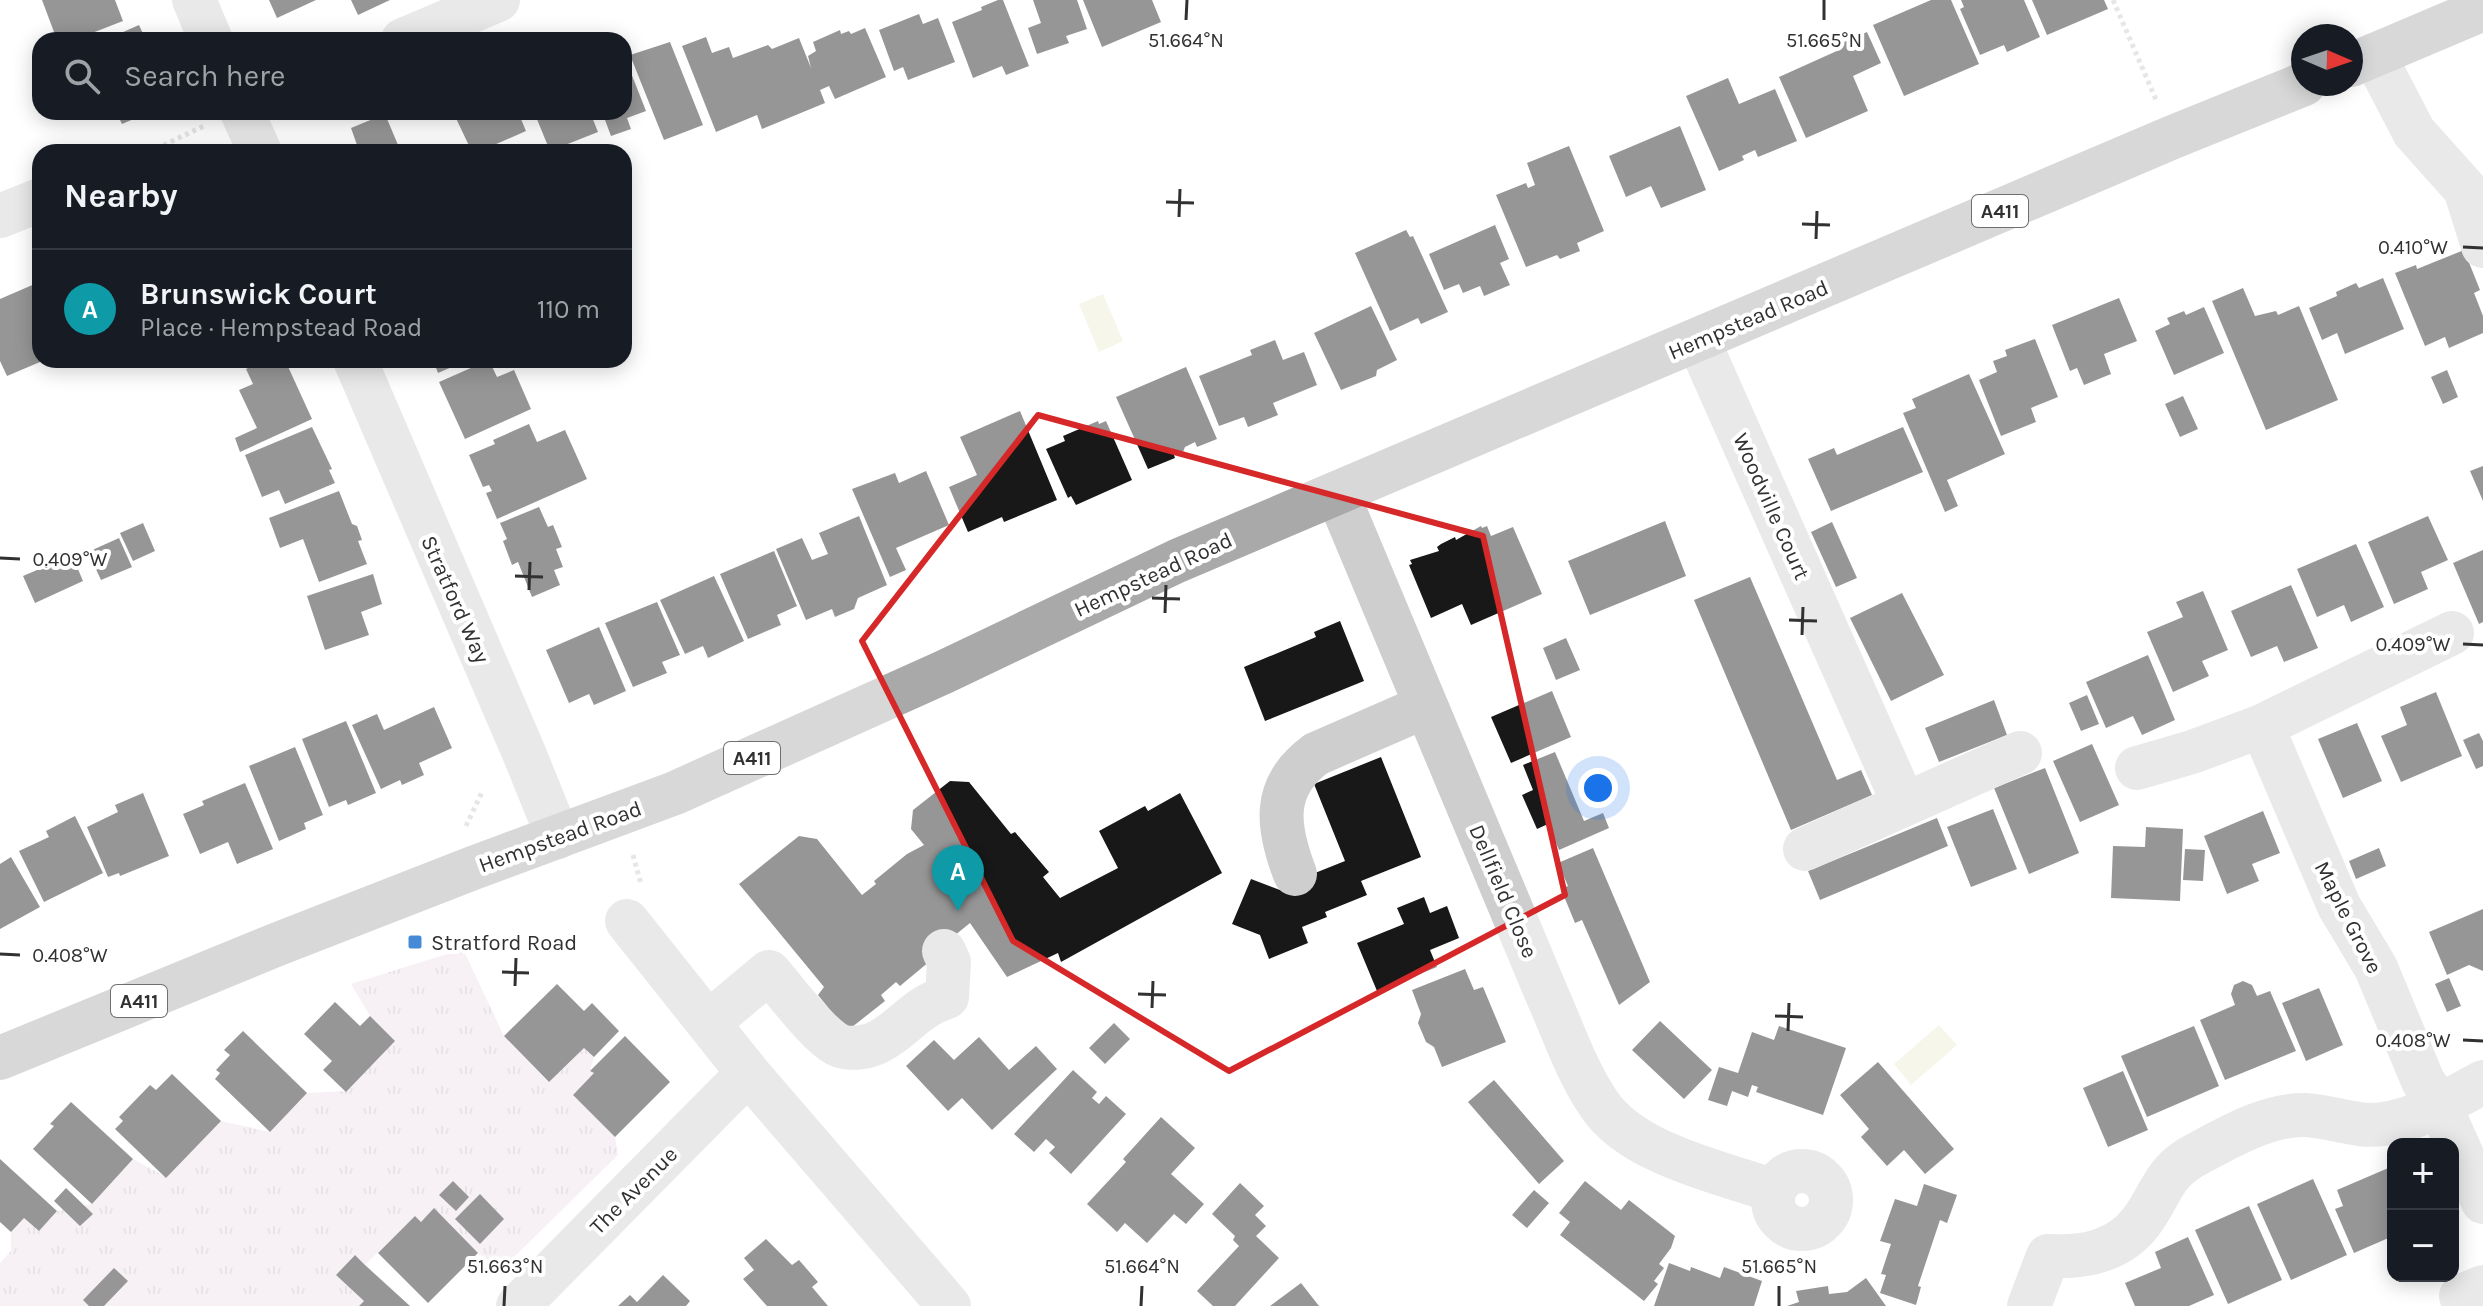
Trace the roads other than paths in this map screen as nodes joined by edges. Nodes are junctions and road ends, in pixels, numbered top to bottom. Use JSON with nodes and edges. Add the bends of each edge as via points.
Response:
{"nodes":[{"id":1,"x":194,"y":0,"type":"edge"},
{"id":2,"x":498,"y":0,"type":"edge"},
{"id":3,"x":2483,"y":9,"type":"edge"},
{"id":4,"x":208,"y":32,"type":"edge"},
{"id":5,"x":422,"y":32,"type":"edge"},
{"id":6,"x":2363,"y":60,"type":"edge"},
{"id":7,"x":2291,"y":89,"type":"edge"},
{"id":8,"x":235,"y":120,"type":"edge"},
{"id":9,"x":254,"y":144,"type":"edge"},
{"id":10,"x":32,"y":203,"type":"edge"},
{"id":11,"x":0,"y":216,"type":"edge"},
{"id":12,"x":2483,"y":246,"type":"edge"},
{"id":13,"x":1698,"y":340,"type":"junction"},
{"id":14,"x":358,"y":368,"type":"edge"},
{"id":15,"x":1337,"y":493,"type":"junction"},
{"id":16,"x":2452,"y":633,"type":"dead end"},
{"id":17,"x":1426,"y":706,"type":"junction"},
{"id":18,"x":2262,"y":726,"type":"junction"},
{"id":19,"x":2020,"y":753,"type":"dead end"},
{"id":20,"x":2137,"y":768,"type":"dead end"},
{"id":21,"x":1904,"y":804,"type":"junction"},
{"id":22,"x":558,"y":837,"type":"junction"},
{"id":23,"x":1805,"y":849,"type":"dead end"},
{"id":24,"x":1295,"y":874,"type":"dead end"},
{"id":25,"x":627,"y":921,"type":"dead end"},
{"id":26,"x":944,"y":951,"type":"dead end"},
{"id":27,"x":708,"y":1023,"type":"junction"},
{"id":28,"x":0,"y":1058,"type":"edge"},
{"id":29,"x":748,"y":1073,"type":"junction"},
{"id":30,"x":2483,"y":1082,"type":"edge"},
{"id":31,"x":2440,"y":1106,"type":"junction"},
{"id":32,"x":1774,"y":1191,"type":"dead end"},
{"id":33,"x":2483,"y":1202,"type":"edge"},
{"id":34,"x":2483,"y":1287,"type":"edge"},
{"id":35,"x":518,"y":1306,"type":"edge"},
{"id":36,"x":949,"y":1306,"type":"edge"},
{"id":37,"x":2029,"y":1306,"type":"edge"},
{"id":38,"x":2465,"y":1306,"type":"edge"}],
"edges":[{"from":1,"to":4,"type":"street"},
{"from":2,"to":5,"type":"street"},
{"from":3,"to":6,"type":"main road"},
{"from":6,"to":12,"type":"street","via":[[2414,132],[2465,189]]},
{"from":7,"to":13,"type":"main road","name":"Hempstead Road","number":"A411"},
{"from":8,"to":9,"type":"street"},
{"from":10,"to":11,"type":"street"},
{"from":13,"to":15,"type":"main road","name":"Hempstead Road","number":"A411"},
{"from":13,"to":21,"type":"street","name":"Woodville Court"},
{"from":14,"to":22,"type":"street","name":"Stratford Way"},
{"from":15,"to":17,"type":"street","name":"Dellfield Close"},
{"from":15,"to":22,"type":"main road","name":"Hempstead Road","number":"A411","via":[[1177,561],[689,787]]},
{"from":16,"to":18,"type":"street"},
{"from":17,"to":24,"type":"street","via":[[1302,765],[1283,797],[1280,817]]},
{"from":17,"to":32,"type":"street","name":"Dellfield Close","via":[[1548,997],[1600,1105],[1640,1140]]},
{"from":18,"to":20,"type":"street"},
{"from":18,"to":31,"type":"street","name":"Maple Grove","via":[[2339,906],[2376,968],[2423,1081]]},
{"from":19,"to":21,"type":"street"},
{"from":21,"to":23,"type":"street"},
{"from":22,"to":28,"type":"main road","name":"Hempstead Road","number":"A411","via":[[292,938]]},
{"from":25,"to":27,"type":"street"},
{"from":26,"to":27,"type":"street","via":[[949,962],[947,997],[926,1004],[880,1042],[839,1046],[769,972]]},
{"from":27,"to":29,"type":"street"},
{"from":29,"to":35,"type":"street","name":"The Avenue"},
{"from":29,"to":36,"type":"street"},
{"from":30,"to":31,"type":"street"},
{"from":31,"to":33,"type":"street","name":"Maple Grove"},
{"from":31,"to":37,"type":"street","via":[[2382,1124],[2285,1116],[2238,1133],[2174,1169],[2125,1239],[2093,1254],[2048,1256]]},
{"from":34,"to":38,"type":"street","via":[[2461,1296]]}]}
